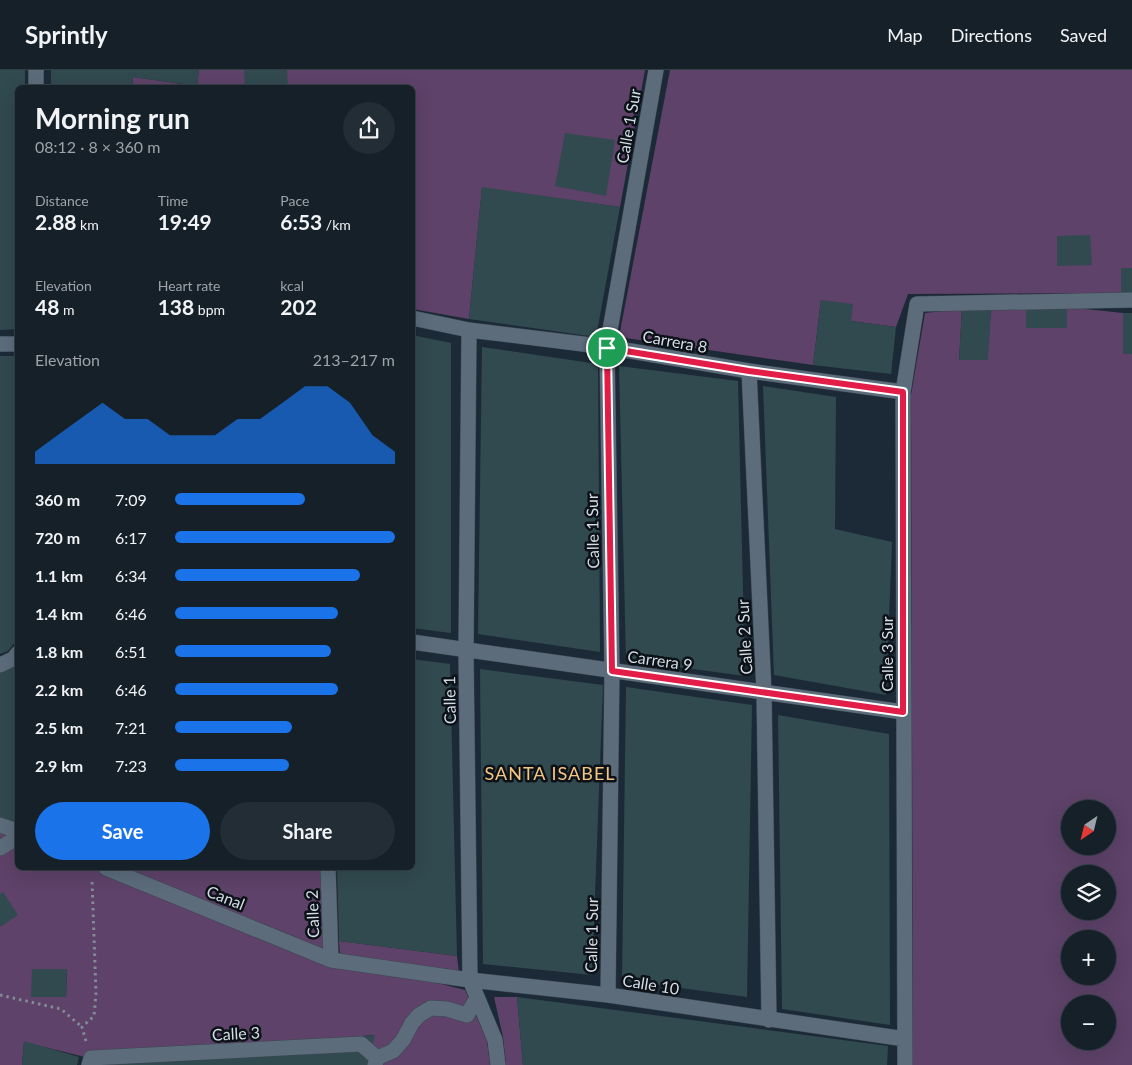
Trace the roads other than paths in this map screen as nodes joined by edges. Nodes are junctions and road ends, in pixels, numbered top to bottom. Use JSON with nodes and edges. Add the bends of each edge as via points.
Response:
{"nodes":[{"id":1,"x":36,"y":70,"type":"edge"},
{"id":2,"x":656,"y":70,"type":"edge"},
{"id":3,"x":36,"y":85,"type":"edge"},
{"id":4,"x":1132,"y":300,"type":"edge"},
{"id":5,"x":415,"y":319,"type":"edge"},
{"id":6,"x":469,"y":330,"type":"junction"},
{"id":7,"x":0,"y":344,"type":"edge"},
{"id":8,"x":15,"y":344,"type":"edge"},
{"id":9,"x":607,"y":348,"type":"junction"},
{"id":10,"x":749,"y":371,"type":"junction"},
{"id":11,"x":903,"y":392,"type":"junction"},
{"id":12,"x":415,"y":642,"type":"edge"},
{"id":13,"x":466,"y":650,"type":"junction"},
{"id":14,"x":15,"y":657,"type":"edge"},
{"id":15,"x":0,"y":665,"type":"edge"},
{"id":16,"x":612,"y":671,"type":"junction"},
{"id":17,"x":764,"y":692,"type":"junction"},
{"id":18,"x":903,"y":712,"type":"junction"},
{"id":19,"x":0,"y":825,"type":"edge"},
{"id":20,"x":15,"y":830,"type":"edge"},
{"id":21,"x":15,"y":839,"type":"edge"},
{"id":22,"x":0,"y":848,"type":"edge"},
{"id":23,"x":111,"y":870,"type":"edge"},
{"id":24,"x":328,"y":870,"type":"edge"},
{"id":25,"x":332,"y":960,"type":"junction"},
{"id":26,"x":470,"y":980,"type":"junction"},
{"id":27,"x":608,"y":995,"type":"junction"},
{"id":28,"x":477,"y":998,"type":"junction"},
{"id":29,"x":769,"y":1020,"type":"junction"},
{"id":30,"x":904,"y":1039,"type":"junction"},
{"id":31,"x":90,"y":1062,"type":"edge"},
{"id":32,"x":376,"y":1062,"type":"edge"},
{"id":33,"x":498,"y":1065,"type":"edge"},
{"id":34,"x":905,"y":1065,"type":"edge"}],
"edges":[{"from":1,"to":3,"type":"street"},
{"from":2,"to":9,"type":"street","name":"Calle 1 Sur"},
{"from":4,"to":11,"type":"street","name":"Calle 3 Sur","via":[[918,304]]},
{"from":5,"to":6,"type":"street","name":"Carrera 8"},
{"from":6,"to":9,"type":"street","name":"Carrera 8"},
{"from":6,"to":13,"type":"street","name":"Calle 1"},
{"from":7,"to":8,"type":"street"},
{"from":9,"to":10,"type":"street","name":"Carrera 8"},
{"from":9,"to":16,"type":"street","name":"Calle 1 Sur"},
{"from":10,"to":11,"type":"street","name":"Carrera 8"},
{"from":10,"to":17,"type":"street","name":"Calle 2 Sur"},
{"from":11,"to":18,"type":"street","name":"Calle 3 Sur"},
{"from":12,"to":13,"type":"street","name":"Carrera 9"},
{"from":13,"to":16,"type":"street","name":"Carrera 9"},
{"from":13,"to":26,"type":"street","name":"Calle 1"},
{"from":14,"to":15,"type":"street"},
{"from":16,"to":17,"type":"street","name":"Carrera 9"},
{"from":16,"to":27,"type":"street","name":"Calle 1 Sur"},
{"from":17,"to":18,"type":"street","name":"Carrera 9"},
{"from":17,"to":29,"type":"street","name":"Calle 2 Sur"},
{"from":18,"to":30,"type":"street","name":"Calle 3 Sur"},
{"from":19,"to":20,"type":"street"},
{"from":21,"to":22,"type":"street"},
{"from":23,"to":25,"type":"street","name":"Canal"},
{"from":24,"to":25,"type":"street","name":"Calle 2"},
{"from":25,"to":26,"type":"street","name":"Calle 10"},
{"from":26,"to":27,"type":"street","name":"Calle 10"},
{"from":26,"to":28,"type":"street","name":"Calle 1"},
{"from":27,"to":29,"type":"street","name":"Calle 10"},
{"from":28,"to":32,"type":"street","via":[[467,1015],[447,1008],[431,1008],[419,1015],[393,1051]]},
{"from":28,"to":33,"type":"street","name":"Calle 1","via":[[494,1040]]},
{"from":29,"to":30,"type":"street","name":"Calle 10"},
{"from":30,"to":34,"type":"street","name":"Calle 3 Sur"},
{"from":31,"to":32,"type":"street","name":"Calle 3","via":[[361,1044]]}]}
